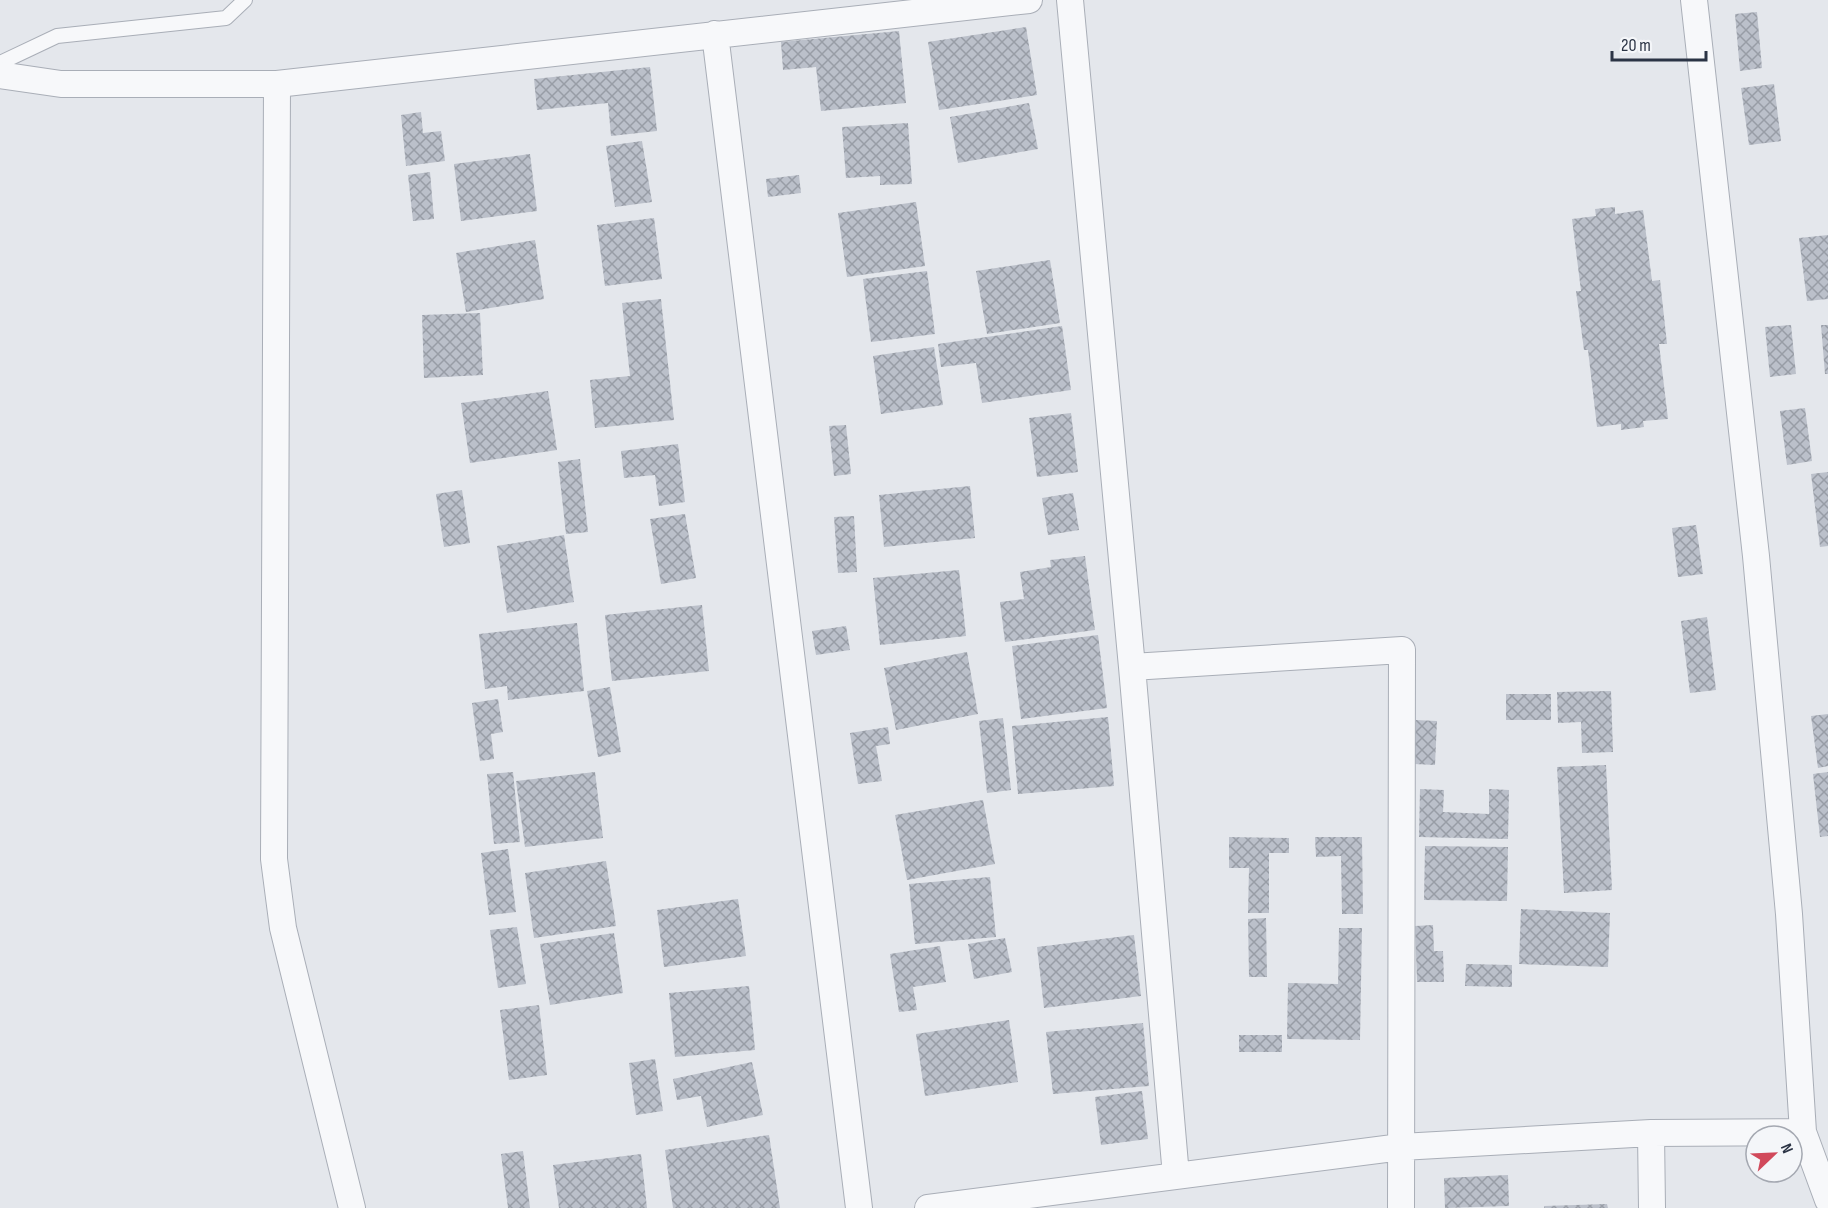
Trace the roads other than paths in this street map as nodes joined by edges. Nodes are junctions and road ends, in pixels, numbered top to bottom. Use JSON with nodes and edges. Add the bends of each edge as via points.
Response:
{"nodes":[{"id":1,"x":245,"y":0,"type":"edge"},
{"id":2,"x":1029,"y":0,"type":"edge"},
{"id":3,"x":1070,"y":0,"type":"edge"},
{"id":4,"x":1694,"y":0,"type":"edge"},
{"id":5,"x":715,"y":34,"type":"junction"},
{"id":6,"x":0,"y":63,"type":"edge"},
{"id":7,"x":0,"y":75,"type":"edge"},
{"id":8,"x":277,"y":84,"type":"junction"},
{"id":9,"x":1132,"y":667,"type":"junction"},
{"id":10,"x":1802,"y":1124,"type":"edge"},
{"id":11,"x":1744,"y":1132,"type":"edge"},
{"id":12,"x":1651,"y":1133,"type":"junction"},
{"id":13,"x":1804,"y":1135,"type":"edge"},
{"id":14,"x":1401,"y":1147,"type":"junction"},
{"id":15,"x":1176,"y":1176,"type":"junction"},
{"id":16,"x":1828,"y":1200,"type":"edge"},
{"id":17,"x":352,"y":1208,"type":"edge"},
{"id":18,"x":859,"y":1208,"type":"edge"},
{"id":19,"x":928,"y":1208,"type":"edge"},
{"id":20,"x":1401,"y":1208,"type":"edge"},
{"id":21,"x":1652,"y":1208,"type":"edge"}],
"edges":[{"from":1,"to":6,"type":"lane","via":[[226,18],[57,36]]},
{"from":2,"to":5,"type":"street"},
{"from":3,"to":9,"type":"street"},
{"from":4,"to":10,"type":"street","via":[[1756,556],[1789,915]]},
{"from":5,"to":8,"type":"street"},
{"from":5,"to":18,"type":"street"},
{"from":7,"to":8,"type":"street","via":[[61,84]]},
{"from":8,"to":17,"type":"street","via":[[274,859],[284,928]]},
{"from":9,"to":14,"type":"street","via":[[1402,650]]},
{"from":9,"to":15,"type":"street"},
{"from":11,"to":12,"type":"street"},
{"from":12,"to":14,"type":"street"},
{"from":12,"to":21,"type":"street"},
{"from":13,"to":16,"type":"street"},
{"from":14,"to":15,"type":"street"},
{"from":14,"to":20,"type":"street"},
{"from":15,"to":19,"type":"street"}]}
